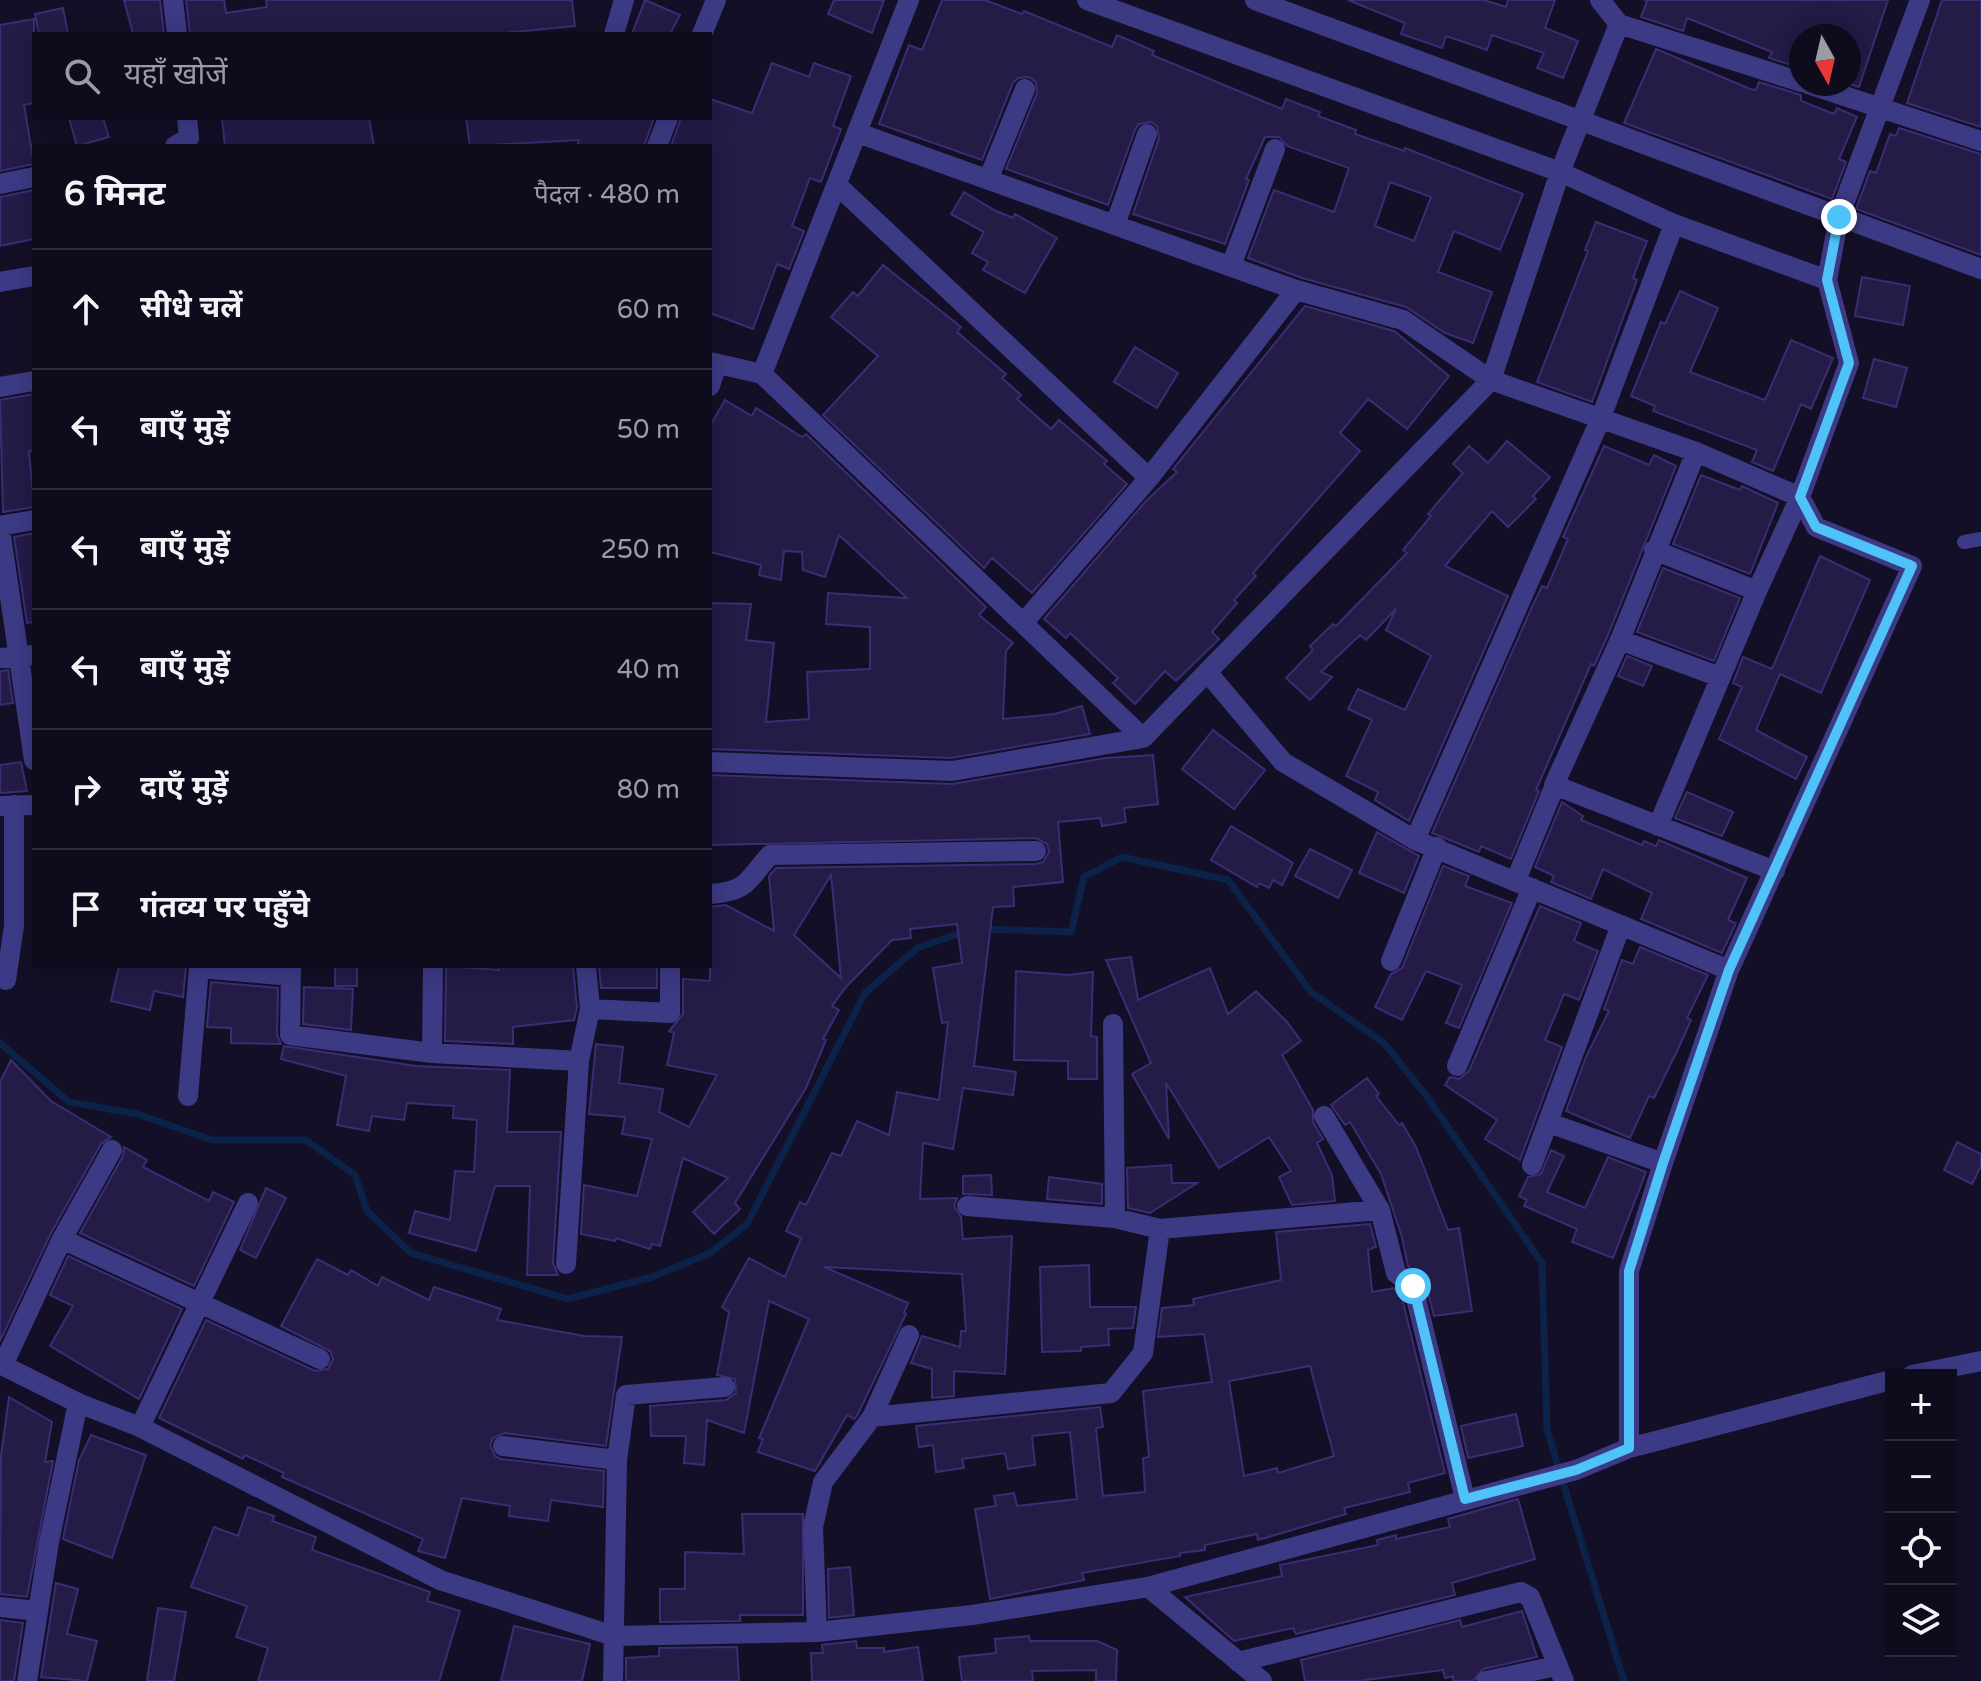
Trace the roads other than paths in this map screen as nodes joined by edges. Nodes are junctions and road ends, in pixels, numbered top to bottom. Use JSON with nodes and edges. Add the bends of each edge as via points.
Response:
{"nodes":[{"id":1,"x":173,"y":0,"type":"edge"},
{"id":2,"x":624,"y":0,"type":"edge"},
{"id":3,"x":716,"y":0,"type":"edge"},
{"id":4,"x":909,"y":0,"type":"edge"},
{"id":5,"x":1087,"y":0,"type":"edge"},
{"id":6,"x":1255,"y":0,"type":"edge"},
{"id":7,"x":1600,"y":0,"type":"edge"},
{"id":8,"x":1920,"y":0,"type":"edge"},
{"id":9,"x":1619,"y":24,"type":"junction"},
{"id":10,"x":177,"y":32,"type":"edge"},
{"id":11,"x":615,"y":32,"type":"edge"},
{"id":12,"x":703,"y":32,"type":"edge"},
{"id":13,"x":1789,"y":78,"type":"edge"},
{"id":14,"x":1025,"y":89,"type":"dead end"},
{"id":15,"x":1845,"y":96,"type":"edge"},
{"id":16,"x":1878,"y":107,"type":"junction"},
{"id":17,"x":187,"y":120,"type":"edge"},
{"id":18,"x":667,"y":120,"type":"edge"},
{"id":19,"x":1580,"y":120,"type":"junction"},
{"id":20,"x":858,"y":133,"type":"junction"},
{"id":21,"x":1147,"y":134,"type":"dead end"},
{"id":22,"x":1981,"y":141,"type":"edge"},
{"id":23,"x":178,"y":144,"type":"edge"},
{"id":24,"x":658,"y":144,"type":"edge"},
{"id":25,"x":1275,"y":149,"type":"dead end"},
{"id":26,"x":1560,"y":172,"type":"junction"},
{"id":27,"x":32,"y":177,"type":"edge"},
{"id":28,"x":988,"y":180,"type":"junction"},
{"id":29,"x":0,"y":184,"type":"edge"},
{"id":30,"x":837,"y":185,"type":"junction"},
{"id":31,"x":1839,"y":217,"type":"junction"},
{"id":32,"x":1674,"y":224,"type":"junction"},
{"id":33,"x":1115,"y":225,"type":"junction"},
{"id":34,"x":1231,"y":266,"type":"junction"},
{"id":35,"x":1981,"y":269,"type":"edge"},
{"id":36,"x":32,"y":276,"type":"edge"},
{"id":37,"x":1827,"y":280,"type":"junction"},
{"id":38,"x":0,"y":282,"type":"edge"},
{"id":39,"x":1296,"y":290,"type":"junction"},
{"id":40,"x":713,"y":363,"type":"edge"},
{"id":41,"x":762,"y":374,"type":"junction"},
{"id":42,"x":1491,"y":380,"type":"junction"},
{"id":43,"x":32,"y":381,"type":"edge"},
{"id":44,"x":0,"y":387,"type":"edge"},
{"id":45,"x":1600,"y":420,"type":"junction"},
{"id":46,"x":1696,"y":452,"type":"junction"},
{"id":47,"x":1149,"y":478,"type":"junction"},
{"id":48,"x":1800,"y":497,"type":"junction"},
{"id":49,"x":32,"y":520,"type":"edge"},
{"id":50,"x":0,"y":527,"type":"edge"},
{"id":51,"x":1816,"y":527,"type":"junction"},
{"id":52,"x":1981,"y":539,"type":"edge"},
{"id":53,"x":1964,"y":542,"type":"dead end"},
{"id":54,"x":1654,"y":550,"type":"junction"},
{"id":55,"x":1776,"y":551,"type":"junction"},
{"id":56,"x":1757,"y":591,"type":"junction"},
{"id":57,"x":1024,"y":622,"type":"junction"},
{"id":58,"x":1620,"y":640,"type":"junction"},
{"id":59,"x":17,"y":657,"type":"edge"},
{"id":60,"x":1208,"y":673,"type":"junction"},
{"id":61,"x":1720,"y":677,"type":"junction"},
{"id":62,"x":1143,"y":738,"type":"junction"},
{"id":63,"x":32,"y":748,"type":"edge"},
{"id":64,"x":712,"y":762,"type":"edge"},
{"id":65,"x":1555,"y":785,"type":"junction"},
{"id":66,"x":16,"y":805,"type":"edge"},
{"id":67,"x":1658,"y":826,"type":"junction"},
{"id":68,"x":1415,"y":840,"type":"junction"},
{"id":69,"x":1437,"y":847,"type":"junction"},
{"id":70,"x":1036,"y":851,"type":"dead end"},
{"id":71,"x":1775,"y":871,"type":"junction"},
{"id":72,"x":1524,"y":884,"type":"junction"},
{"id":73,"x":712,"y":894,"type":"edge"},
{"id":74,"x":1621,"y":925,"type":"junction"},
{"id":75,"x":1391,"y":961,"type":"dead end"},
{"id":76,"x":433,"y":968,"type":"edge"},
{"id":77,"x":586,"y":968,"type":"edge"},
{"id":78,"x":670,"y":968,"type":"edge"},
{"id":79,"x":1729,"y":970,"type":"junction"},
{"id":80,"x":291,"y":971,"type":"edge"},
{"id":81,"x":6,"y":980,"type":"dead end"},
{"id":82,"x":590,"y":1009,"type":"junction"},
{"id":83,"x":1113,"y":1024,"type":"dead end"},
{"id":84,"x":432,"y":1053,"type":"junction"},
{"id":85,"x":579,"y":1061,"type":"junction"},
{"id":86,"x":1457,"y":1066,"type":"dead end"},
{"id":87,"x":188,"y":1096,"type":"dead end"},
{"id":88,"x":1324,"y":1116,"type":"dead end"},
{"id":89,"x":1549,"y":1123,"type":"junction"},
{"id":90,"x":112,"y":1150,"type":"dead end"},
{"id":91,"x":1663,"y":1163,"type":"junction"},
{"id":92,"x":1532,"y":1165,"type":"dead end"},
{"id":93,"x":248,"y":1203,"type":"dead end"},
{"id":94,"x":967,"y":1206,"type":"dead end"},
{"id":95,"x":1380,"y":1210,"type":"junction"},
{"id":96,"x":1115,"y":1218,"type":"junction"},
{"id":97,"x":1160,"y":1229,"type":"junction"},
{"id":98,"x":62,"y":1239,"type":"junction"},
{"id":99,"x":566,"y":1264,"type":"dead end"},
{"id":100,"x":203,"y":1301,"type":"junction"},
{"id":101,"x":909,"y":1335,"type":"dead end"},
{"id":102,"x":320,"y":1359,"type":"dead end"},
{"id":103,"x":1981,"y":1361,"type":"edge"},
{"id":104,"x":2,"y":1365,"type":"edge"},
{"id":105,"x":1942,"y":1369,"type":"edge"},
{"id":106,"x":1885,"y":1382,"type":"edge"},
{"id":107,"x":725,"y":1387,"type":"dead end"},
{"id":108,"x":78,"y":1403,"type":"junction"},
{"id":109,"x":872,"y":1417,"type":"junction"},
{"id":110,"x":140,"y":1427,"type":"junction"},
{"id":111,"x":503,"y":1446,"type":"dead end"},
{"id":112,"x":1629,"y":1448,"type":"junction"},
{"id":113,"x":617,"y":1460,"type":"junction"},
{"id":114,"x":1465,"y":1499,"type":"junction"},
{"id":115,"x":1148,"y":1587,"type":"junction"},
{"id":116,"x":0,"y":1607,"type":"edge"},
{"id":117,"x":37,"y":1611,"type":"junction"},
{"id":118,"x":817,"y":1632,"type":"junction"},
{"id":119,"x":614,"y":1636,"type":"junction"},
{"id":120,"x":1238,"y":1662,"type":"junction"},
{"id":121,"x":1560,"y":1673,"type":"edge"},
{"id":122,"x":27,"y":1681,"type":"edge"},
{"id":123,"x":613,"y":1681,"type":"edge"},
{"id":124,"x":1262,"y":1681,"type":"edge"},
{"id":125,"x":1486,"y":1681,"type":"edge"}],
"edges":[{"from":1,"to":10,"type":"street"},
{"from":2,"to":11,"type":"street"},
{"from":3,"to":12,"type":"street"},
{"from":4,"to":20,"type":"street"},
{"from":5,"to":26,"type":"street"},
{"from":6,"to":19,"type":"street"},
{"from":7,"to":9,"type":"street"},
{"from":8,"to":16,"type":"street"},
{"from":9,"to":13,"type":"street"},
{"from":9,"to":19,"type":"street"},
{"from":14,"to":28,"type":"street"},
{"from":15,"to":16,"type":"street"},
{"from":16,"to":22,"type":"street"},
{"from":16,"to":31,"type":"street"},
{"from":17,"to":23,"type":"street","via":[[189,138]]},
{"from":18,"to":24,"type":"street"},
{"from":19,"to":26,"type":"street"},
{"from":19,"to":31,"type":"street"},
{"from":20,"to":28,"type":"street"},
{"from":20,"to":30,"type":"street"},
{"from":21,"to":33,"type":"street"},
{"from":25,"to":34,"type":"street"},
{"from":26,"to":32,"type":"street"},
{"from":26,"to":42,"type":"street"},
{"from":27,"to":29,"type":"street"},
{"from":28,"to":33,"type":"street"},
{"from":30,"to":41,"type":"street"},
{"from":30,"to":47,"type":"street"},
{"from":31,"to":35,"type":"street"},
{"from":31,"to":37,"type":"street"},
{"from":32,"to":37,"type":"street"},
{"from":32,"to":45,"type":"street"},
{"from":33,"to":34,"type":"street"},
{"from":34,"to":39,"type":"street"},
{"from":36,"to":38,"type":"street"},
{"from":37,"to":48,"type":"street","via":[[1849,363]]},
{"from":39,"to":42,"type":"street","via":[[1403,320]]},
{"from":39,"to":47,"type":"street"},
{"from":40,"to":41,"type":"street"},
{"from":41,"to":57,"type":"street"},
{"from":42,"to":45,"type":"street"},
{"from":42,"to":60,"type":"street"},
{"from":43,"to":44,"type":"street"},
{"from":45,"to":46,"type":"street"},
{"from":45,"to":68,"type":"street"},
{"from":46,"to":48,"type":"street"},
{"from":46,"to":54,"type":"street"},
{"from":47,"to":57,"type":"street"},
{"from":48,"to":51,"type":"street"},
{"from":48,"to":55,"type":"street"},
{"from":49,"to":50,"type":"street"},
{"from":50,"to":59,"type":"street"},
{"from":51,"to":55,"type":"street"},
{"from":51,"to":71,"type":"street","via":[[1912,566]]},
{"from":52,"to":53,"type":"lane"},
{"from":54,"to":56,"type":"street"},
{"from":54,"to":58,"type":"street"},
{"from":55,"to":56,"type":"street"},
{"from":56,"to":61,"type":"street"},
{"from":57,"to":62,"type":"street"},
{"from":58,"to":61,"type":"street"},
{"from":58,"to":65,"type":"street"},
{"from":59,"to":63,"type":"street"},
{"from":60,"to":62,"type":"street"},
{"from":60,"to":68,"type":"street","via":[[1283,762]]},
{"from":61,"to":67,"type":"street"},
{"from":62,"to":64,"type":"street","via":[[952,771]]},
{"from":65,"to":67,"type":"street"},
{"from":65,"to":72,"type":"street"},
{"from":66,"to":81,"type":"street","via":[[14,926]]},
{"from":67,"to":71,"type":"street"},
{"from":68,"to":69,"type":"street"},
{"from":69,"to":72,"type":"street"},
{"from":69,"to":75,"type":"street"},
{"from":70,"to":73,"type":"street","via":[[770,855],[746,887]]},
{"from":71,"to":79,"type":"street"},
{"from":72,"to":74,"type":"street"},
{"from":72,"to":86,"type":"street"},
{"from":74,"to":79,"type":"street"},
{"from":74,"to":89,"type":"street"},
{"from":76,"to":84,"type":"street"},
{"from":77,"to":82,"type":"street"},
{"from":78,"to":82,"type":"street","via":[[670,1013]]},
{"from":79,"to":91,"type":"street"},
{"from":80,"to":84,"type":"street","via":[[290,1035]]},
{"from":80,"to":87,"type":"street","via":[[199,968]]},
{"from":82,"to":85,"type":"street"},
{"from":83,"to":96,"type":"street"},
{"from":84,"to":85,"type":"street"},
{"from":85,"to":99,"type":"street"},
{"from":88,"to":95,"type":"street"},
{"from":89,"to":91,"type":"street"},
{"from":89,"to":92,"type":"street"},
{"from":90,"to":98,"type":"street"},
{"from":91,"to":112,"type":"street","via":[[1629,1271]]},
{"from":93,"to":100,"type":"street"},
{"from":94,"to":96,"type":"street"},
{"from":95,"to":97,"type":"street"},
{"from":95,"to":114,"type":"street","via":[[1396,1273],[1413,1286]]},
{"from":96,"to":97,"type":"street"},
{"from":97,"to":109,"type":"street","via":[[1143,1353],[1111,1393]]},
{"from":98,"to":100,"type":"street"},
{"from":98,"to":104,"type":"street"},
{"from":100,"to":102,"type":"street"},
{"from":100,"to":110,"type":"street"},
{"from":101,"to":109,"type":"street"},
{"from":103,"to":105,"type":"street"},
{"from":104,"to":108,"type":"street"},
{"from":106,"to":112,"type":"street"},
{"from":107,"to":113,"type":"street","via":[[626,1395]]},
{"from":108,"to":110,"type":"street"},
{"from":108,"to":117,"type":"street"},
{"from":109,"to":118,"type":"street","via":[[823,1482],[813,1527]]},
{"from":110,"to":119,"type":"street","via":[[440,1580]]},
{"from":111,"to":113,"type":"street"},
{"from":112,"to":114,"type":"street","via":[[1576,1470]]},
{"from":113,"to":119,"type":"street"},
{"from":114,"to":115,"type":"street"},
{"from":115,"to":118,"type":"street","via":[[972,1615]]},
{"from":115,"to":120,"type":"street"},
{"from":116,"to":117,"type":"street"},
{"from":117,"to":122,"type":"street"},
{"from":118,"to":119,"type":"street"},
{"from":119,"to":123,"type":"street"},
{"from":120,"to":121,"type":"street","via":[[1521,1592],[1530,1597]]},
{"from":120,"to":124,"type":"street"},
{"from":121,"to":125,"type":"street"}]}
